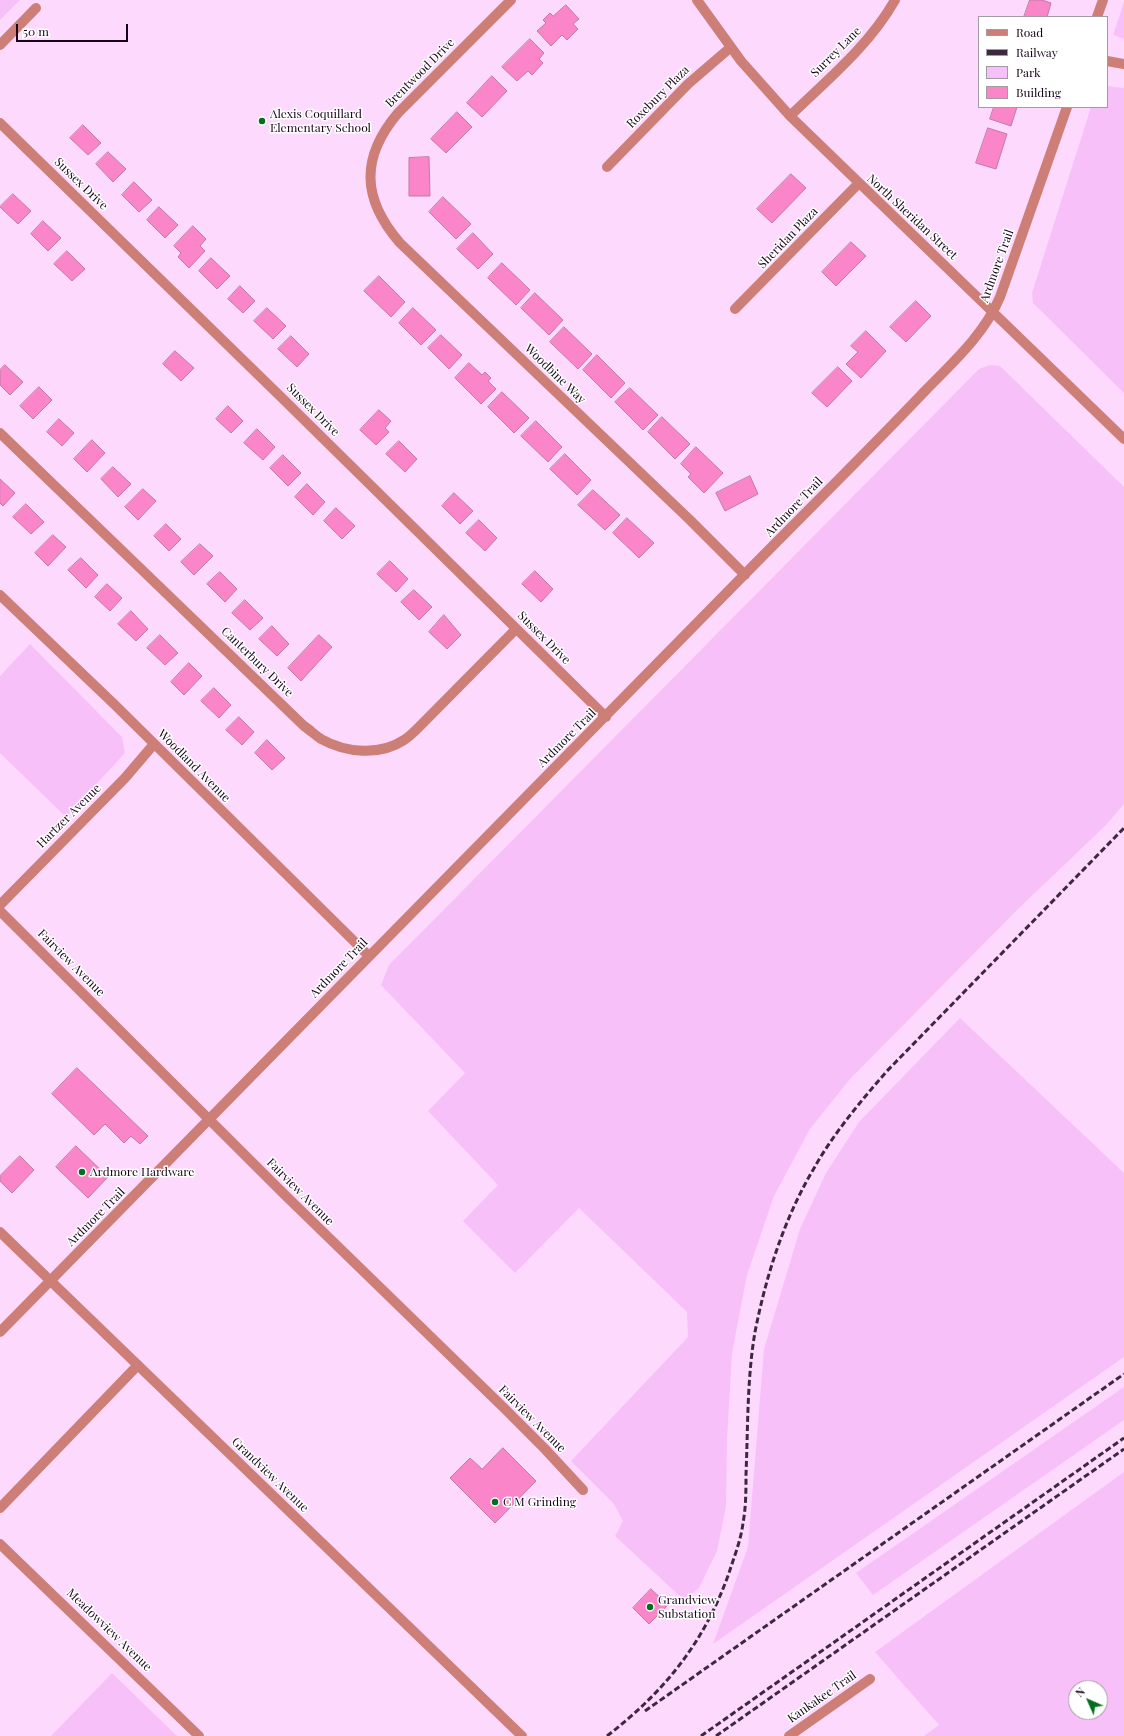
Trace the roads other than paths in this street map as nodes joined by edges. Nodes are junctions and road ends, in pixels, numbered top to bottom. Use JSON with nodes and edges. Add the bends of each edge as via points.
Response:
{"nodes":[{"id":1,"x":511,"y":0,"type":"edge"},
{"id":2,"x":697,"y":0,"type":"edge"},
{"id":3,"x":895,"y":0,"type":"edge"},
{"id":4,"x":1103,"y":0,"type":"edge"},
{"id":5,"x":36,"y":8,"type":"dead end"},
{"id":6,"x":1097,"y":16,"type":"edge"},
{"id":7,"x":0,"y":45,"type":"edge"},
{"id":8,"x":731,"y":47,"type":"junction"},
{"id":9,"x":1108,"y":61,"type":"edge"},
{"id":10,"x":1124,"y":64,"type":"edge"},
{"id":11,"x":1067,"y":108,"type":"edge"},
{"id":12,"x":790,"y":116,"type":"junction"},
{"id":13,"x":0,"y":124,"type":"edge"},
{"id":14,"x":607,"y":167,"type":"dead end"},
{"id":15,"x":371,"y":178,"type":"joint"},
{"id":16,"x":858,"y":184,"type":"junction"},
{"id":17,"x":735,"y":309,"type":"dead end"},
{"id":18,"x":994,"y":312,"type":"junction"},
{"id":19,"x":0,"y":433,"type":"edge"},
{"id":20,"x":1124,"y":439,"type":"edge"},
{"id":21,"x":745,"y":575,"type":"junction"},
{"id":22,"x":0,"y":595,"type":"edge"},
{"id":23,"x":516,"y":629,"type":"junction"},
{"id":24,"x":606,"y":717,"type":"junction"},
{"id":25,"x":154,"y":744,"type":"junction"},
{"id":26,"x":0,"y":904,"type":"edge"},
{"id":27,"x":0,"y":911,"type":"edge"},
{"id":28,"x":369,"y":956,"type":"junction"},
{"id":29,"x":209,"y":1121,"type":"junction"},
{"id":30,"x":0,"y":1232,"type":"edge"},
{"id":31,"x":51,"y":1281,"type":"junction"},
{"id":32,"x":0,"y":1332,"type":"edge"},
{"id":33,"x":138,"y":1365,"type":"junction"},
{"id":34,"x":583,"y":1490,"type":"dead end"},
{"id":35,"x":0,"y":1508,"type":"edge"},
{"id":36,"x":0,"y":1544,"type":"edge"},
{"id":37,"x":870,"y":1679,"type":"dead end"},
{"id":38,"x":199,"y":1736,"type":"edge"},
{"id":39,"x":522,"y":1736,"type":"edge"},
{"id":40,"x":789,"y":1736,"type":"edge"}],
"edges":[{"from":1,"to":15,"type":"street","name":"Brentwood Drive","via":[[386,127],[373,158]]},
{"from":2,"to":8,"type":"street","name":"North Sheridan Street"},
{"from":3,"to":12,"type":"street","name":"Surrey Lane","via":[[862,46]]},
{"from":4,"to":6,"type":"street"},
{"from":5,"to":7,"type":"street"},
{"from":8,"to":12,"type":"street","name":"North Sheridan Street"},
{"from":8,"to":14,"type":"street","name":"Roxebury Plaza","via":[[688,84]]},
{"from":9,"to":10,"type":"street"},
{"from":11,"to":18,"type":"street","name":"Ardmore Trail"},
{"from":12,"to":16,"type":"street","name":"North Sheridan Street"},
{"from":13,"to":23,"type":"street","name":"Sussex Drive"},
{"from":15,"to":21,"type":"street","name":"Woodbine Way","via":[[374,202],[379,215],[400,243]]},
{"from":16,"to":17,"type":"street","name":"Sheridan Plaza"},
{"from":16,"to":18,"type":"street","name":"North Sheridan Street"},
{"from":18,"to":20,"type":"street","name":"North Sheridan Street"},
{"from":18,"to":21,"type":"street","name":"Ardmore Trail","via":[[979,334]]},
{"from":19,"to":23,"type":"street","name":"Canterbury Drive","via":[[304,726],[336,746],[370,751],[403,740]]},
{"from":21,"to":24,"type":"street","name":"Ardmore Trail"},
{"from":22,"to":25,"type":"street","name":"Woodland Avenue"},
{"from":23,"to":24,"type":"street","name":"Sussex Drive"},
{"from":24,"to":28,"type":"street","name":"Ardmore Trail"},
{"from":25,"to":26,"type":"street","name":"Hartzer Avenue","via":[[125,778]]},
{"from":25,"to":28,"type":"street","name":"Woodland Avenue"},
{"from":27,"to":29,"type":"street","name":"Fairview Avenue"},
{"from":28,"to":29,"type":"street","name":"Ardmore Trail"},
{"from":29,"to":31,"type":"street","name":"Ardmore Trail"},
{"from":29,"to":34,"type":"street","name":"Fairview Avenue","via":[[503,1407]]},
{"from":30,"to":31,"type":"street","name":"Grandview Avenue"},
{"from":31,"to":32,"type":"street","name":"Ardmore Trail"},
{"from":31,"to":33,"type":"street","name":"Grandview Avenue"},
{"from":33,"to":35,"type":"street"},
{"from":33,"to":39,"type":"street","name":"Grandview Avenue"},
{"from":36,"to":38,"type":"street","name":"Meadowview Avenue"},
{"from":37,"to":40,"type":"street","name":"Kankakee Trail"}]}
